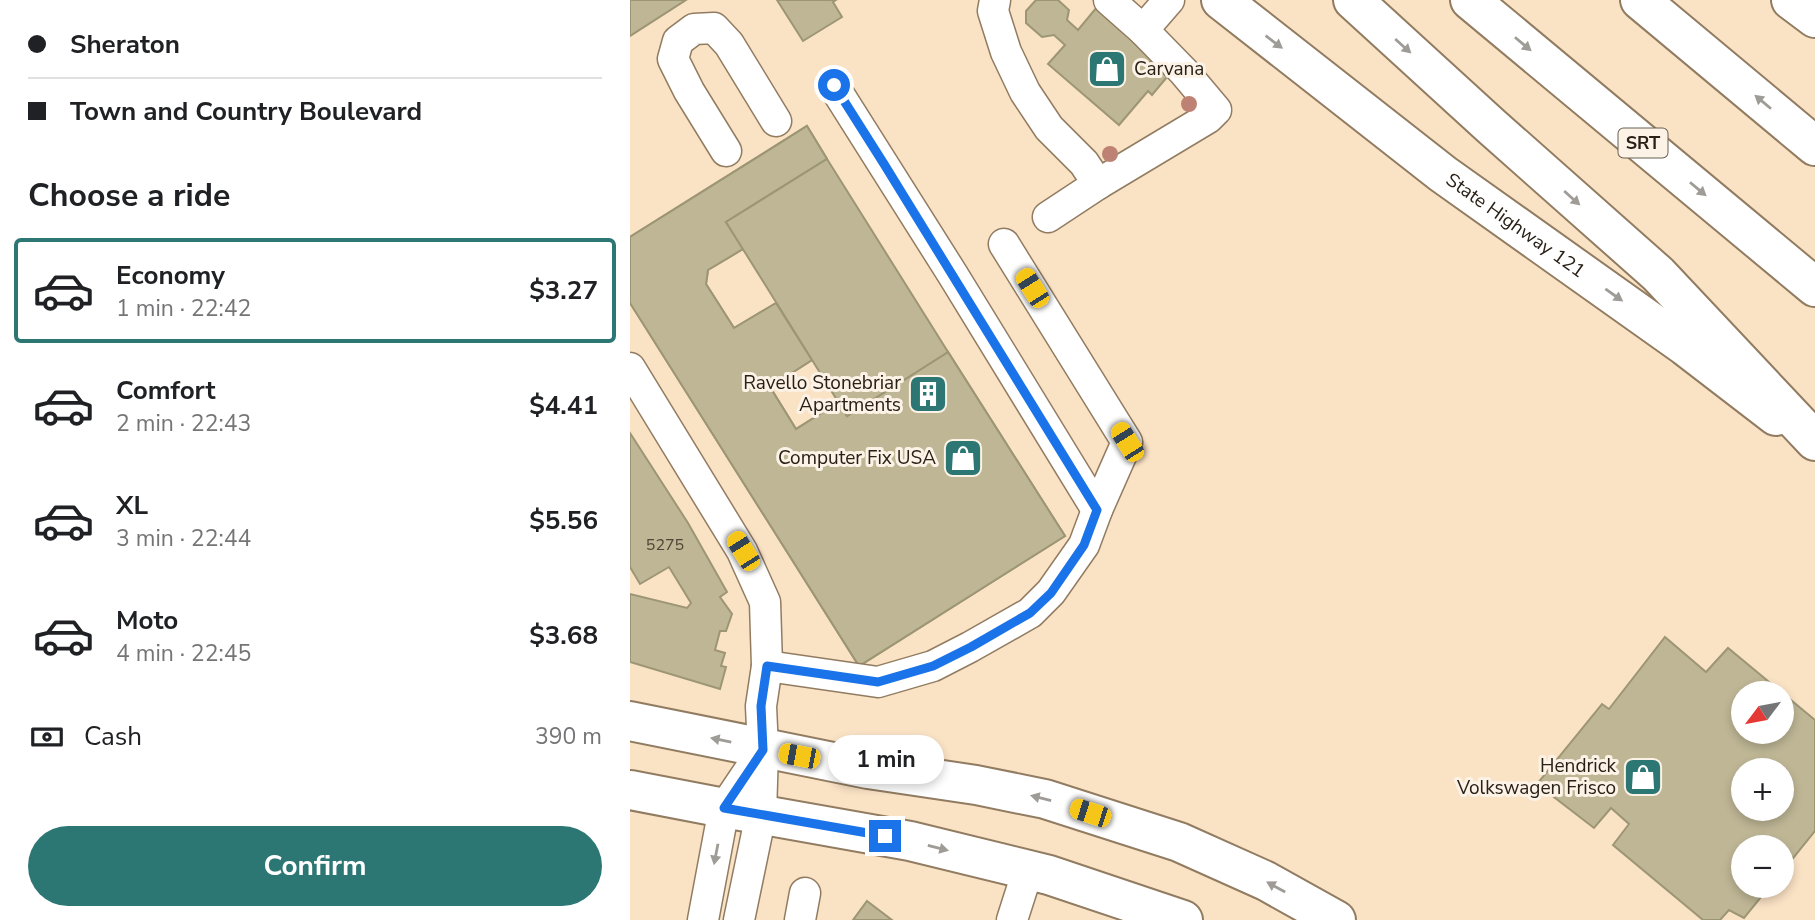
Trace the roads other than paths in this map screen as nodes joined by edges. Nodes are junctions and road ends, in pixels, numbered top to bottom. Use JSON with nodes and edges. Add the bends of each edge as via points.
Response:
{"nodes":[{"id":1,"x":995,"y":0,"type":"edge"},
{"id":2,"x":1109,"y":0,"type":"edge"},
{"id":3,"x":1169,"y":0,"type":"edge"},
{"id":4,"x":1221,"y":0,"type":"edge"},
{"id":5,"x":1353,"y":0,"type":"edge"},
{"id":6,"x":1470,"y":0,"type":"edge"},
{"id":7,"x":1640,"y":0,"type":"edge"},
{"id":8,"x":1791,"y":0,"type":"edge"},
{"id":9,"x":1815,"y":18,"type":"edge"},
{"id":10,"x":1143,"y":30,"type":"junction"},
{"id":11,"x":834,"y":85,"type":"dead end"},
{"id":12,"x":776,"y":121,"type":"dead end"},
{"id":13,"x":1815,"y":146,"type":"edge"},
{"id":14,"x":726,"y":151,"type":"dead end"},
{"id":15,"x":1098,"y":184,"type":"junction"},
{"id":16,"x":1048,"y":217,"type":"dead end"},
{"id":17,"x":1004,"y":244,"type":"dead end"},
{"id":18,"x":1815,"y":287,"type":"edge"},
{"id":19,"x":630,"y":368,"type":"edge"},
{"id":20,"x":1815,"y":443,"type":"edge"},
{"id":21,"x":1097,"y":510,"type":"junction"},
{"id":22,"x":767,"y":666,"type":"junction"},
{"id":23,"x":630,"y":721,"type":"edge"},
{"id":24,"x":763,"y":750,"type":"junction"},
{"id":25,"x":630,"y":790,"type":"edge"},
{"id":26,"x":742,"y":811,"type":"junction"},
{"id":27,"x":1028,"y":870,"type":"junction"},
{"id":28,"x":703,"y":920,"type":"edge"},
{"id":29,"x":739,"y":920,"type":"edge"},
{"id":30,"x":1012,"y":920,"type":"edge"},
{"id":31,"x":1183,"y":920,"type":"edge"},
{"id":32,"x":1336,"y":920,"type":"edge"}],
"edges":[{"from":1,"to":15,"type":"lane","via":[[993,11],[1006,52],[1025,92],[1049,128]]},
{"from":2,"to":10,"type":"lane"},
{"from":3,"to":10,"type":"lane"},
{"from":4,"to":20,"type":"main road","name":"State Highway 121","one_way":true,"via":[[1443,174]]},
{"from":5,"to":20,"type":"main road","one_way":true,"via":[[1658,274]]},
{"from":6,"to":18,"type":"main road","number":"SRT","one_way":true},
{"from":13,"to":7,"type":"main road","one_way":true},
{"from":8,"to":9,"type":"main road"},
{"from":10,"to":15,"type":"lane","via":[[1216,110]]},
{"from":11,"to":21,"type":"lane"},
{"from":12,"to":14,"type":"lane","via":[[729,44],[714,28],[694,29],[678,41],[673,59]]},
{"from":15,"to":16,"type":"lane"},
{"from":17,"to":21,"type":"lane","via":[[1127,442]]},
{"from":19,"to":22,"type":"lane","via":[[743,551],[765,602]]},
{"from":21,"to":22,"type":"lane","via":[[1084,545],[1051,593],[1030,613],[933,666],[878,682]]},
{"from":22,"to":24,"type":"lane","via":[[761,706]]},
{"from":24,"to":23,"type":"main road","one_way":true},
{"from":24,"to":26,"type":"lane"},
{"from":32,"to":24,"type":"main road","one_way":true,"via":[[1179,842],[1045,799]]},
{"from":25,"to":26,"type":"main road"},
{"from":26,"to":27,"type":"main road","one_way":true,"via":[[910,841]]},
{"from":26,"to":28,"type":"lane","one_way":true},
{"from":26,"to":29,"type":"lane"},
{"from":27,"to":30,"type":"lane"},
{"from":27,"to":31,"type":"main road"}]}
